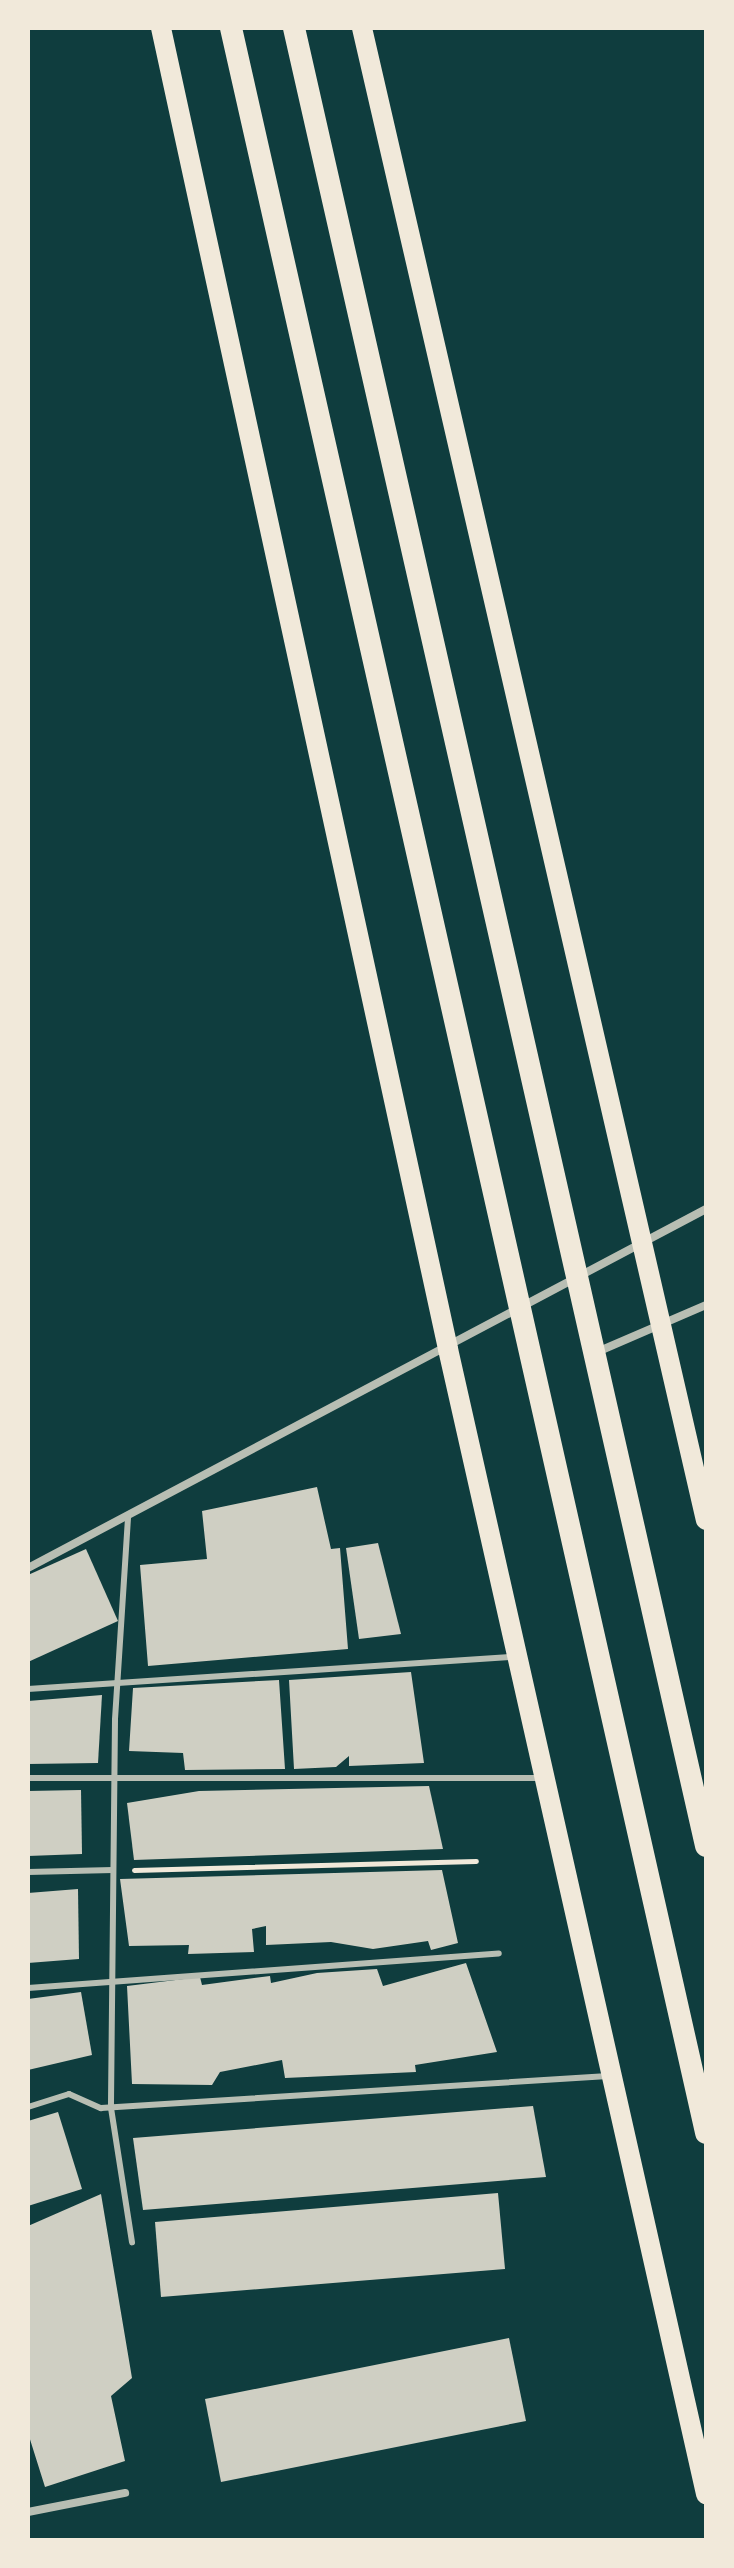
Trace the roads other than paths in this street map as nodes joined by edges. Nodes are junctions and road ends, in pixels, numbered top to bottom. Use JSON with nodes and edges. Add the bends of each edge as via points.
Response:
{"nodes":[{"id":1,"x":161,"y":28,"type":"edge"},
{"id":2,"x":231,"y":28,"type":"edge"},
{"id":3,"x":294,"y":28,"type":"edge"},
{"id":4,"x":362,"y":28,"type":"edge"},
{"id":5,"x":706,"y":1209,"type":"edge"},
{"id":6,"x":642,"y":1244,"type":"junction"},
{"id":7,"x":579,"y":1280,"type":"junction"},
{"id":8,"x":706,"y":1305,"type":"edge"},
{"id":9,"x":520,"y":1311,"type":"junction"},
{"id":10,"x":661,"y":1325,"type":"junction"},
{"id":11,"x":448,"y":1349,"type":"junction"},
{"id":12,"x":597,"y":1353,"type":"junction"},
{"id":13,"x":128,"y":1518,"type":"junction"},
{"id":14,"x":706,"y":1520,"type":"edge"},
{"id":15,"x":28,"y":1568,"type":"edge"},
{"id":16,"x":517,"y":1657,"type":"junction"},
{"id":17,"x":117,"y":1682,"type":"junction"},
{"id":18,"x":28,"y":1689,"type":"edge"},
{"id":19,"x":114,"y":1777,"type":"junction"},
{"id":20,"x":28,"y":1778,"type":"edge"},
{"id":21,"x":545,"y":1778,"type":"junction"},
{"id":22,"x":706,"y":1846,"type":"edge"},
{"id":23,"x":113,"y":1870,"type":"junction"},
{"id":24,"x":28,"y":1872,"type":"edge"},
{"id":25,"x":499,"y":1953,"type":"dead end"},
{"id":26,"x":113,"y":1980,"type":"junction"},
{"id":27,"x":28,"y":1988,"type":"edge"},
{"id":28,"x":612,"y":2075,"type":"junction"},
{"id":29,"x":28,"y":2107,"type":"edge"},
{"id":30,"x":111,"y":2108,"type":"junction"},
{"id":31,"x":706,"y":2133,"type":"edge"},
{"id":32,"x":132,"y":2242,"type":"dead end"},
{"id":33,"x":125,"y":2493,"type":"dead end"},
{"id":34,"x":706,"y":2494,"type":"edge"},
{"id":35,"x":28,"y":2512,"type":"edge"}],
"edges":[{"from":1,"to":11,"type":"main road"},
{"from":2,"to":9,"type":"highway"},
{"from":3,"to":7,"type":"highway"},
{"from":4,"to":6,"type":"main road"},
{"from":5,"to":6,"type":"street"},
{"from":6,"to":7,"type":"street"},
{"from":6,"to":10,"type":"main road"},
{"from":7,"to":9,"type":"street"},
{"from":7,"to":12,"type":"highway"},
{"from":8,"to":10,"type":"street"},
{"from":9,"to":11,"type":"street"},
{"from":9,"to":31,"type":"highway"},
{"from":10,"to":12,"type":"street"},
{"from":10,"to":14,"type":"main road"},
{"from":11,"to":13,"type":"street"},
{"from":11,"to":16,"type":"main road"},
{"from":12,"to":22,"type":"highway"},
{"from":13,"to":15,"type":"street"},
{"from":13,"to":17,"type":"lane"},
{"from":16,"to":17,"type":"lane"},
{"from":16,"to":21,"type":"main road"},
{"from":17,"to":18,"type":"lane"},
{"from":17,"to":19,"type":"lane"},
{"from":19,"to":20,"type":"lane"},
{"from":19,"to":21,"type":"lane"},
{"from":19,"to":23,"type":"lane"},
{"from":21,"to":28,"type":"main road"},
{"from":23,"to":24,"type":"lane"},
{"from":23,"to":26,"type":"lane"},
{"from":25,"to":26,"type":"lane"},
{"from":26,"to":27,"type":"lane"},
{"from":26,"to":30,"type":"lane"},
{"from":28,"to":30,"type":"lane"},
{"from":28,"to":34,"type":"main road"},
{"from":29,"to":30,"type":"lane","via":[[69,2094]]},
{"from":30,"to":32,"type":"lane"},
{"from":33,"to":35,"type":"street"}]}
